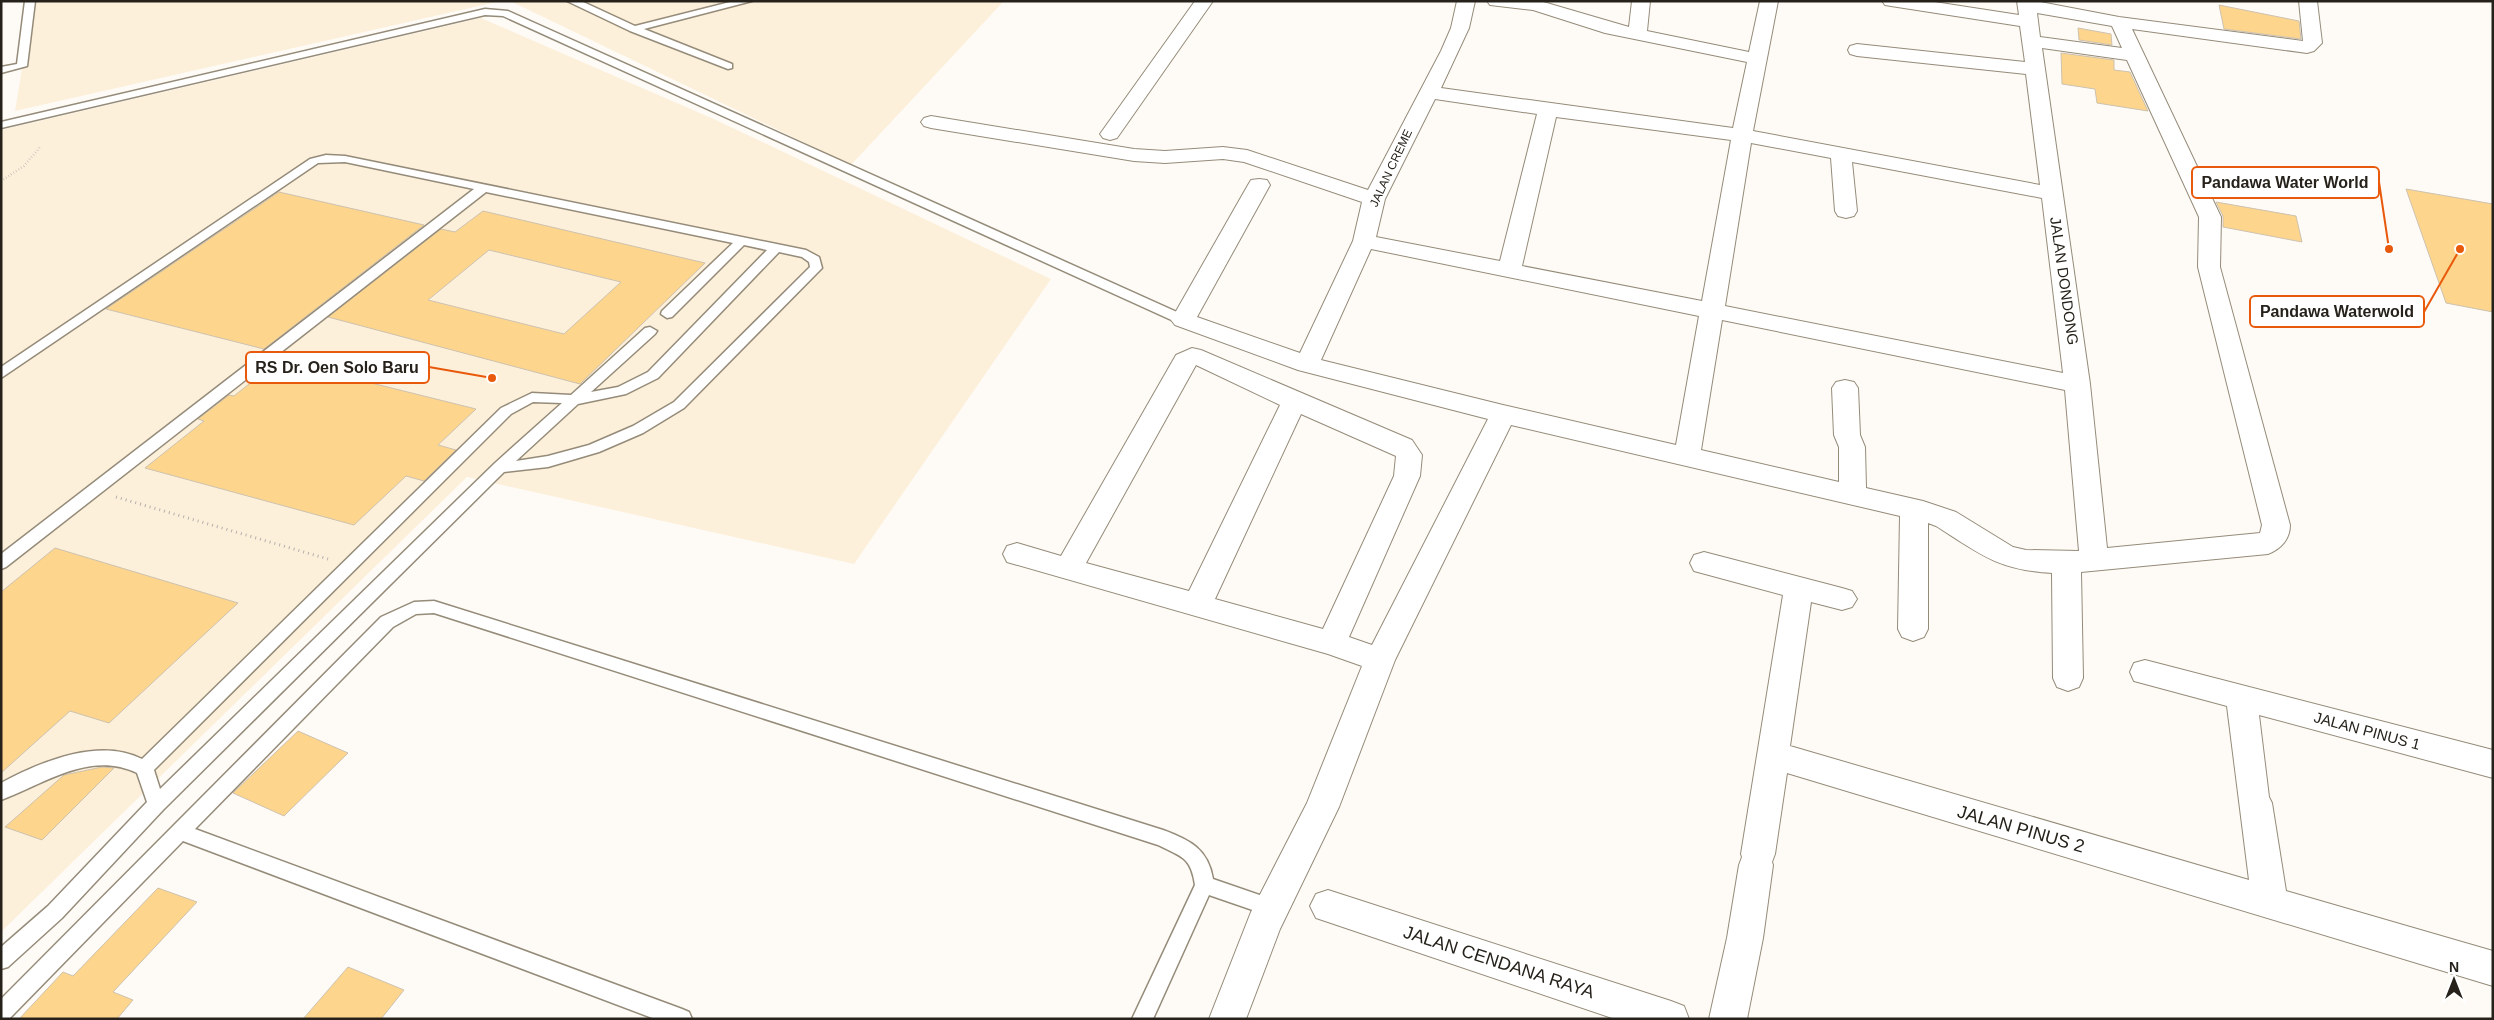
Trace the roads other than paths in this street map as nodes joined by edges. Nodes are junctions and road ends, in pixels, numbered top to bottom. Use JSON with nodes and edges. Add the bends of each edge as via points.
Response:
{"nodes":[{"id":1,"x":30,"y":1,"type":"edge"},
{"id":2,"x":572,"y":1,"type":"edge"},
{"id":3,"x":747,"y":1,"type":"edge"},
{"id":4,"x":1204,"y":1,"type":"edge"},
{"id":5,"x":1466,"y":1,"type":"edge"},
{"id":6,"x":1496,"y":1,"type":"edge"},
{"id":7,"x":1641,"y":1,"type":"edge"},
{"id":8,"x":1769,"y":1,"type":"edge"},
{"id":9,"x":1891,"y":1,"type":"edge"},
{"id":10,"x":2308,"y":1,"type":"edge"},
{"id":11,"x":1596,"y":6,"type":"dead end"},
{"id":12,"x":1576,"y":17,"type":"junction"},
{"id":13,"x":2029,"y":18,"type":"edge"},
{"id":14,"x":2119,"y":22,"type":"junction"},
{"id":15,"x":634,"y":29,"type":"junction"},
{"id":16,"x":1637,"y":35,"type":"junction"},
{"id":17,"x":1857,"y":50,"type":"dead end"},
{"id":18,"x":2135,"y":55,"type":"junction"},
{"id":19,"x":1758,"y":59,"type":"junction"},
{"id":20,"x":728,"y":66,"type":"dead end"},
{"id":21,"x":2036,"y":69,"type":"junction"},
{"id":22,"x":1,"y":70,"type":"edge"},
{"id":23,"x":1428,"y":92,"type":"junction"},
{"id":24,"x":1548,"y":110,"type":"junction"},
{"id":25,"x":931,"y":122,"type":"dead end"},
{"id":26,"x":1,"y":125,"type":"edge"},
{"id":27,"x":1110,"y":134,"type":"dead end"},
{"id":28,"x":1742,"y":136,"type":"junction"},
{"id":29,"x":1841,"y":154,"type":"junction"},
{"id":30,"x":1259,"y":186,"type":"dead end"},
{"id":31,"x":484,"y":188,"type":"junction"},
{"id":32,"x":2052,"y":194,"type":"junction"},
{"id":33,"x":1374,"y":200,"type":"junction"},
{"id":34,"x":1846,"y":211,"type":"dead end"},
{"id":35,"x":1364,"y":241,"type":"junction"},
{"id":36,"x":740,"y":242,"type":"junction"},
{"id":37,"x":776,"y":248,"type":"junction"},
{"id":38,"x":1509,"y":271,"type":"junction"},
{"id":39,"x":1713,"y":312,"type":"junction"},
{"id":40,"x":667,"y":314,"type":"dead end"},
{"id":41,"x":1183,"y":320,"type":"junction"},
{"id":42,"x":650,"y":331,"type":"dead end"},
{"id":43,"x":1307,"y":364,"type":"junction"},
{"id":44,"x":1,"y":374,"type":"edge"},
{"id":45,"x":2077,"y":384,"type":"junction"},
{"id":46,"x":1845,"y":388,"type":"dead end"},
{"id":47,"x":574,"y":400,"type":"junction"},
{"id":48,"x":1294,"y":401,"type":"junction"},
{"id":49,"x":1503,"y":414,"type":"junction"},
{"id":50,"x":1687,"y":456,"type":"junction"},
{"id":51,"x":500,"y":467,"type":"junction"},
{"id":52,"x":1852,"y":494,"type":"junction"},
{"id":53,"x":1914,"y":508,"type":"junction"},
{"id":54,"x":1017,"y":554,"type":"dead end"},
{"id":55,"x":2080,"y":562,"type":"junction"},
{"id":56,"x":1,"y":563,"type":"edge"},
{"id":57,"x":1704,"y":563,"type":"dead end"},
{"id":58,"x":1069,"y":568,"type":"junction"},
{"id":59,"x":1798,"y":589,"type":"junction"},
{"id":60,"x":1842,"y":599,"type":"dead end"},
{"id":61,"x":1198,"y":604,"type":"junction"},
{"id":62,"x":1913,"y":628,"type":"dead end"},
{"id":63,"x":1332,"y":643,"type":"junction"},
{"id":64,"x":1380,"y":660,"type":"junction"},
{"id":65,"x":2145,"y":672,"type":"dead end"},
{"id":66,"x":2068,"y":678,"type":"dead end"},
{"id":67,"x":2241,"y":697,"type":"junction"},
{"id":68,"x":1773,"y":755,"type":"junction"},
{"id":69,"x":2493,"y":764,"type":"edge"},
{"id":70,"x":144,"y":768,"type":"junction"},
{"id":71,"x":1,"y":792,"type":"edge"},
{"id":72,"x":157,"y":804,"type":"junction"},
{"id":73,"x":181,"y":832,"type":"junction"},
{"id":74,"x":1204,"y":885,"type":"junction"},
{"id":75,"x":2270,"y":902,"type":"junction"},
{"id":76,"x":1328,"y":906,"type":"dead end"},
{"id":77,"x":1273,"y":908,"type":"junction"},
{"id":78,"x":1,"y":960,"type":"edge"},
{"id":79,"x":2493,"y":969,"type":"edge"},
{"id":80,"x":1,"y":1014,"type":"edge"},
{"id":81,"x":682,"y":1019,"type":"edge"},
{"id":82,"x":1142,"y":1019,"type":"edge"},
{"id":83,"x":1227,"y":1019,"type":"edge"},
{"id":84,"x":1671,"y":1019,"type":"edge"},
{"id":85,"x":1728,"y":1019,"type":"edge"}],
"edges":[{"from":1,"to":22,"type":"lane","via":[[22,66]]},
{"from":2,"to":15,"type":"lane"},
{"from":3,"to":15,"type":"lane"},
{"from":4,"to":27,"type":"street"},
{"from":5,"to":23,"type":"street","name":"JALAN CREME","via":[[1460,28]]},
{"from":6,"to":12,"type":"street","via":[[1533,5]]},
{"from":7,"to":16,"type":"street"},
{"from":8,"to":19,"type":"street"},
{"from":9,"to":13,"type":"street"},
{"from":10,"to":14,"type":"street","via":[[2314,43],[2307,47]]},
{"from":11,"to":12,"type":"street"},
{"from":12,"to":16,"type":"street"},
{"from":13,"to":14,"type":"street"},
{"from":13,"to":18,"type":"street"},
{"from":13,"to":21,"type":"street","name":"JALAN DONDONG"},
{"from":14,"to":18,"type":"street"},
{"from":15,"to":20,"type":"lane"},
{"from":16,"to":19,"type":"street"},
{"from":17,"to":21,"type":"street"},
{"from":18,"to":55,"type":"street","via":[[2210,217],[2209,267],[2276,533],[2268,543],[2258,545]]},
{"from":19,"to":28,"type":"street"},
{"from":21,"to":32,"type":"street","name":"JALAN DONDONG"},
{"from":23,"to":24,"type":"street"},
{"from":23,"to":33,"type":"street","name":"JALAN CREME"},
{"from":24,"to":28,"type":"street"},
{"from":24,"to":38,"type":"street"},
{"from":25,"to":33,"type":"street","via":[[1134,155],[1165,157],[1223,153],[1247,156]]},
{"from":26,"to":41,"type":"lane","via":[[476,14],[504,12]]},
{"from":28,"to":29,"type":"street"},
{"from":28,"to":39,"type":"street"},
{"from":29,"to":32,"type":"street"},
{"from":29,"to":34,"type":"street"},
{"from":30,"to":41,"type":"street"},
{"from":31,"to":36,"type":"lane"},
{"from":31,"to":44,"type":"lane","via":[[335,157],[314,161]]},
{"from":31,"to":56,"type":"lane"},
{"from":32,"to":45,"type":"street","name":"JALAN DONDONG"},
{"from":33,"to":35,"type":"street","name":"JALAN CREME"},
{"from":35,"to":38,"type":"street"},
{"from":35,"to":43,"type":"street","name":"JALAN CREME"},
{"from":36,"to":37,"type":"lane"},
{"from":36,"to":40,"type":"lane"},
{"from":37,"to":47,"type":"lane","via":[[653,375],[622,391]]},
{"from":37,"to":51,"type":"lane","via":[[806,254],[816,260],[816,268],[680,405],[634,432],[576,454],[552,461]]},
{"from":38,"to":39,"type":"street"},
{"from":39,"to":45,"type":"street"},
{"from":39,"to":50,"type":"street"},
{"from":41,"to":43,"type":"street"},
{"from":42,"to":47,"type":"lane"},
{"from":43,"to":49,"type":"street"},
{"from":45,"to":55,"type":"street","name":"JALAN DONDONG"},
{"from":46,"to":52,"type":"street","via":[[1847,435],[1852,447]]},
{"from":47,"to":51,"type":"lane"},
{"from":47,"to":70,"type":"lane","via":[[535,396],[506,411]]},
{"from":48,"to":58,"type":"street","via":[[1201,358],[1188,358]]},
{"from":48,"to":61,"type":"street"},
{"from":48,"to":63,"type":"street","via":[[1403,446],[1409,455],[1407,476]]},
{"from":49,"to":50,"type":"street"},
{"from":49,"to":64,"type":"street"},
{"from":50,"to":52,"type":"street"},
{"from":51,"to":72,"type":"lane"},
{"from":52,"to":53,"type":"street"},
{"from":53,"to":55,"type":"street","via":[[1946,519],[2014,558]]},
{"from":53,"to":62,"type":"street"},
{"from":54,"to":58,"type":"street"},
{"from":55,"to":66,"type":"street","name":"JALAN DONDONG"},
{"from":57,"to":59,"type":"street"},
{"from":58,"to":61,"type":"street"},
{"from":59,"to":60,"type":"street"},
{"from":59,"to":68,"type":"street"},
{"from":61,"to":63,"type":"street"},
{"from":63,"to":64,"type":"street"},
{"from":64,"to":77,"type":"street","via":[[1322,807]]},
{"from":65,"to":67,"type":"street","name":"JALAN PINUS 1"},
{"from":67,"to":69,"type":"street","name":"JALAN PINUS 1"},
{"from":67,"to":75,"type":"street"},
{"from":68,"to":75,"type":"street","name":"JALAN PINUS 2"},
{"from":68,"to":85,"type":"street"},
{"from":70,"to":71,"type":"lane","via":[[124,759],[100,757],[72,763]]},
{"from":70,"to":72,"type":"lane"},
{"from":72,"to":78,"type":"lane","via":[[66,900]]},
{"from":73,"to":74,"type":"lane","via":[[387,622],[414,608],[434,607],[1163,838],[1187,850],[1201,864]]},
{"from":73,"to":80,"type":"lane"},
{"from":73,"to":81,"type":"lane"},
{"from":74,"to":77,"type":"lane"},
{"from":74,"to":82,"type":"lane"},
{"from":75,"to":79,"type":"street","name":"JALAN PINUS 2"},
{"from":76,"to":84,"type":"street","name":"JALAN CENDANA RAYA"},
{"from":77,"to":83,"type":"street"}]}
